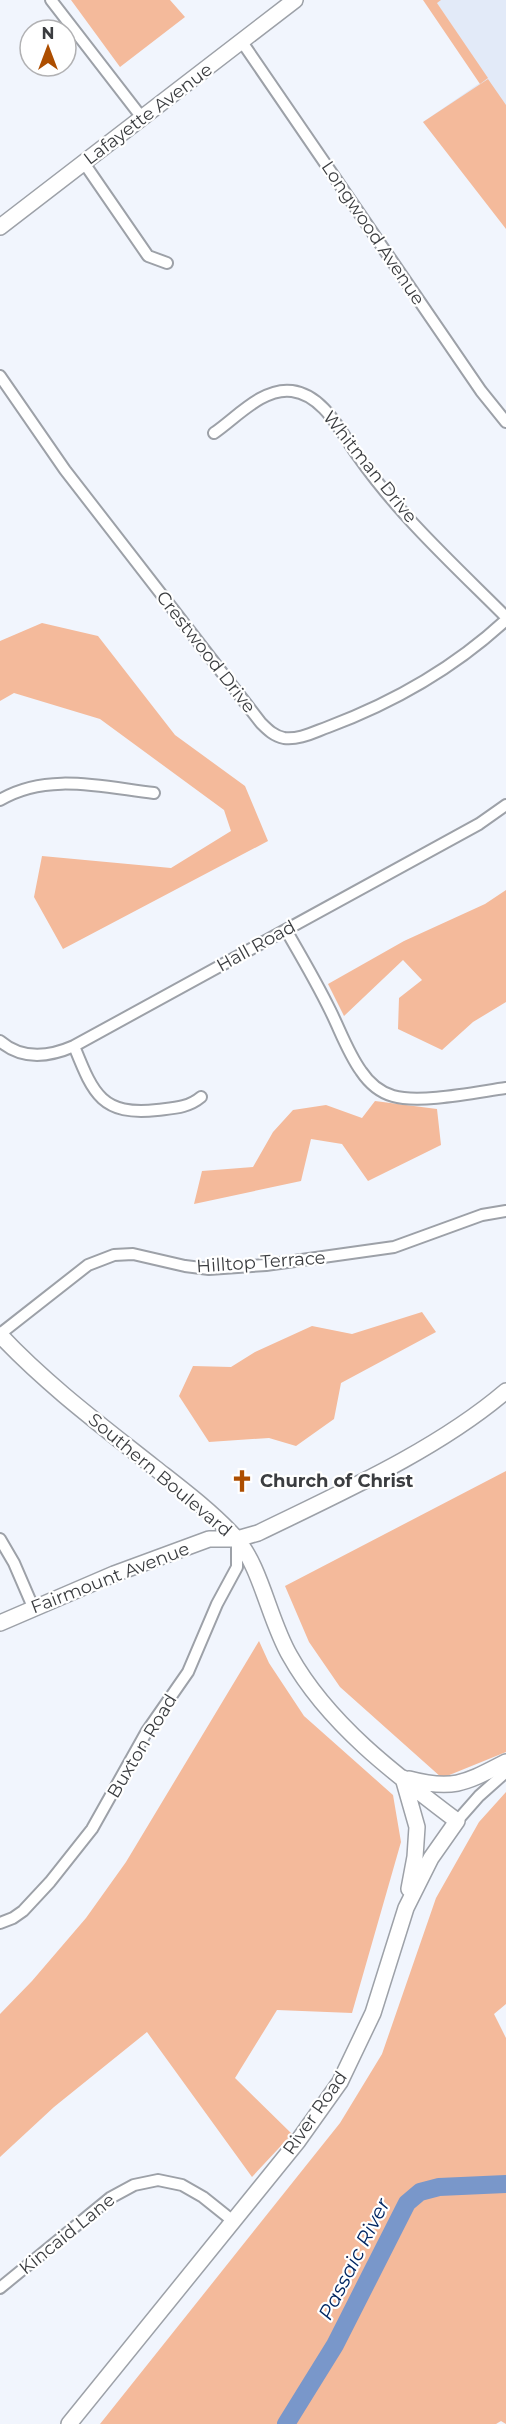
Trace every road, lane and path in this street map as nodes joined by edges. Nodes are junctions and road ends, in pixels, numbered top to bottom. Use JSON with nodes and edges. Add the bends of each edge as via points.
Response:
{"nodes":[{"id":1,"x":51,"y":0,"type":"edge"},
{"id":2,"x":295,"y":0,"type":"edge"},
{"id":3,"x":242,"y":42,"type":"junction"},
{"id":4,"x":142,"y":118,"type":"junction"},
{"id":5,"x":84,"y":163,"type":"junction"},
{"id":6,"x":0,"y":227,"type":"edge"},
{"id":7,"x":167,"y":263,"type":"dead end"},
{"id":8,"x":0,"y":376,"type":"edge"},
{"id":9,"x":506,"y":422,"type":"edge"},
{"id":10,"x":214,"y":433,"type":"dead end"},
{"id":11,"x":506,"y":618,"type":"edge"},
{"id":12,"x":154,"y":793,"type":"dead end"},
{"id":13,"x":0,"y":800,"type":"edge"},
{"id":14,"x":506,"y":806,"type":"edge"},
{"id":15,"x":286,"y":930,"type":"junction"},
{"id":16,"x":0,"y":1041,"type":"edge"},
{"id":17,"x":74,"y":1046,"type":"junction"},
{"id":18,"x":506,"y":1088,"type":"edge"},
{"id":19,"x":201,"y":1097,"type":"dead end"},
{"id":20,"x":506,"y":1211,"type":"edge"},
{"id":21,"x":0,"y":1334,"type":"edge"},
{"id":22,"x":506,"y":1391,"type":"edge"},
{"id":23,"x":0,"y":1539,"type":"edge"},
{"id":24,"x":237,"y":1539,"type":"junction"},
{"id":25,"x":33,"y":1607,"type":"junction"},
{"id":26,"x":0,"y":1623,"type":"edge"},
{"id":27,"x":506,"y":1762,"type":"edge"},
{"id":28,"x":506,"y":1772,"type":"edge"},
{"id":29,"x":403,"y":1778,"type":"junction"},
{"id":30,"x":457,"y":1821,"type":"junction"},
{"id":31,"x":406,"y":1908,"type":"junction"},
{"id":32,"x":0,"y":1923,"type":"edge"},
{"id":33,"x":233,"y":2221,"type":"junction"},
{"id":34,"x":0,"y":2288,"type":"edge"},
{"id":35,"x":69,"y":2424,"type":"edge"}],
"edges":[{"from":1,"to":4,"type":"street"},
{"from":2,"to":3,"type":"main road","name":"Lafayette Avenue"},
{"from":3,"to":4,"type":"main road","name":"Lafayette Avenue"},
{"from":3,"to":9,"type":"street","name":"Longwood Avenue"},
{"from":4,"to":5,"type":"main road","name":"Lafayette Avenue"},
{"from":5,"to":6,"type":"main road","name":"Lafayette Avenue"},
{"from":5,"to":7,"type":"street","via":[[148,256]]},
{"from":8,"to":11,"type":"street","name":"Crestwood Drive","via":[[65,470],[273,734],[300,737],[402,696],[447,668]]},
{"from":10,"to":11,"type":"street","name":"Whitman Drive","via":[[273,393],[292,391],[314,399],[400,507]]},
{"from":12,"to":13,"type":"street","via":[[51,783],[25,788]]},
{"from":14,"to":15,"type":"street","name":"Hall Road"},
{"from":15,"to":17,"type":"street","name":"Hall Road"},
{"from":15,"to":18,"type":"street","via":[[361,1072],[378,1090],[416,1099]]},
{"from":16,"to":17,"type":"street","name":"Hall Road","via":[[21,1054],[40,1055]]},
{"from":17,"to":19,"type":"street","via":[[94,1088],[111,1107],[137,1112],[188,1106]]},
{"from":20,"to":21,"type":"street","name":"Hilltop Terrace","via":[[482,1215],[394,1247],[266,1265],[208,1269],[133,1254],[114,1255],[88,1265]]},
{"from":21,"to":24,"type":"main road","name":"Southern Boulevard","via":[[48,1383],[202,1506]]},
{"from":22,"to":24,"type":"main road","name":"Fairmount Avenue","via":[[464,1425],[412,1454],[258,1533]]},
{"from":23,"to":25,"type":"street"},
{"from":24,"to":25,"type":"main road","name":"Fairmount Avenue","via":[[209,1539]]},
{"from":24,"to":29,"type":"main road","name":"Southern Boulevard","via":[[298,1670],[340,1721]]},
{"from":24,"to":32,"type":"street","name":"Buxton Road","via":[[237,1567],[188,1672],[147,1731],[109,1802],[50,1882],[23,1911]]},
{"from":25,"to":26,"type":"main road","name":"Fairmount Avenue"},
{"from":27,"to":29,"type":"main road","via":[[452,1785],[429,1785]]},
{"from":28,"to":30,"type":"street","name":"River Road"},
{"from":29,"to":30,"type":"main road","name":"Southern Boulevard"},
{"from":29,"to":31,"type":"main road","via":[[417,1827],[416,1857]]},
{"from":30,"to":31,"type":"main road","name":"River Road","via":[[431,1858]]},
{"from":31,"to":33,"type":"main road","name":"River Road","via":[[369,2022],[340,2082],[318,2116]]},
{"from":33,"to":34,"type":"street","name":"Kincaid Lane","via":[[182,2185],[158,2180],[134,2185],[110,2198]]},
{"from":33,"to":35,"type":"main road","name":"River Road"}]}
